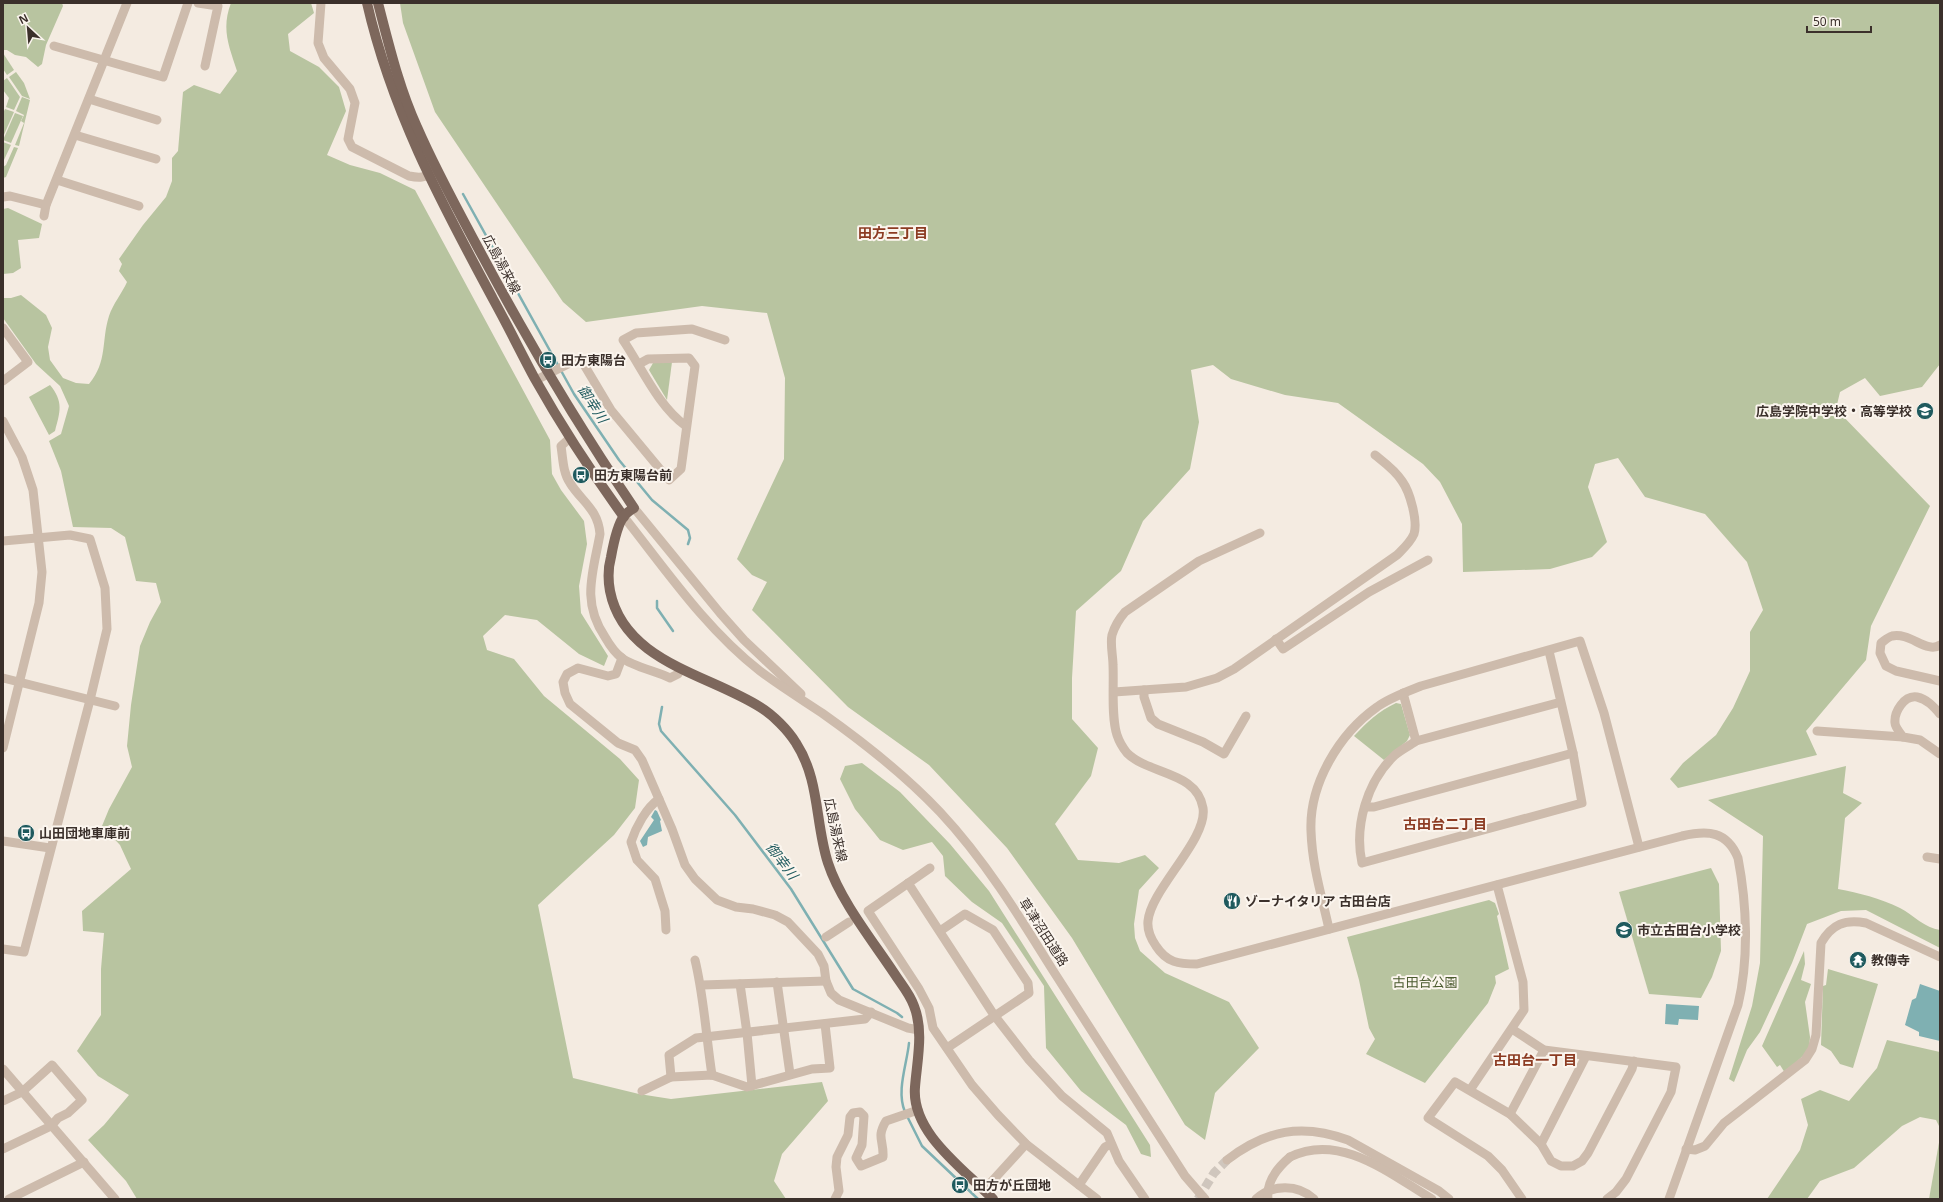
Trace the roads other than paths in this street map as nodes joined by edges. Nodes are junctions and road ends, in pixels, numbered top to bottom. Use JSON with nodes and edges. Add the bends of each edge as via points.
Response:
{"nodes":[{"id":1,"x":126,"y":3,"type":"edge"},
{"id":2,"x":188,"y":3,"type":"edge"},
{"id":3,"x":198,"y":3,"type":"edge"},
{"id":4,"x":321,"y":3,"type":"edge"},
{"id":5,"x":367,"y":3,"type":"edge"},
{"id":6,"x":378,"y":3,"type":"edge"},
{"id":7,"x":54,"y":46,"type":"dead end"},
{"id":8,"x":105,"y":60,"type":"junction"},
{"id":9,"x":205,"y":66,"type":"dead end"},
{"id":10,"x":89,"y":99,"type":"junction"},
{"id":11,"x":157,"y":120,"type":"dead end"},
{"id":12,"x":75,"y":135,"type":"junction"},
{"id":13,"x":156,"y":159,"type":"dead end"},
{"id":14,"x":437,"y":170,"type":"junction"},
{"id":15,"x":428,"y":176,"type":"junction"},
{"id":16,"x":57,"y":180,"type":"junction"},
{"id":17,"x":3,"y":197,"type":"edge"},
{"id":18,"x":46,"y":205,"type":"junction"},
{"id":19,"x":139,"y":206,"type":"dead end"},
{"id":20,"x":44,"y":216,"type":"dead end"},
{"id":21,"x":3,"y":328,"type":"edge"},
{"id":22,"x":725,"y":340,"type":"dead end"},
{"id":23,"x":639,"y":364,"type":"junction"},
{"id":24,"x":548,"y":374,"type":"junction"},
{"id":25,"x":536,"y":380,"type":"junction"},
{"id":26,"x":3,"y":381,"type":"edge"},
{"id":27,"x":3,"y":421,"type":"edge"},
{"id":28,"x":686,"y":426,"type":"junction"},
{"id":29,"x":570,"y":438,"type":"junction"},
{"id":30,"x":1375,"y":455,"type":"dead end"},
{"id":31,"x":634,"y":508,"type":"junction"},
{"id":32,"x":624,"y":517,"type":"junction"},
{"id":33,"x":1260,"y":533,"type":"dead end"},
{"id":34,"x":39,"y":537,"type":"junction"},
{"id":35,"x":3,"y":541,"type":"edge"},
{"id":36,"x":1428,"y":560,"type":"dead end"},
{"id":37,"x":1276,"y":639,"type":"junction"},
{"id":38,"x":1940,"y":645,"type":"edge"},
{"id":39,"x":1549,"y":651,"type":"junction"},
{"id":40,"x":622,"y":658,"type":"junction"},
{"id":41,"x":681,"y":669,"type":"junction"},
{"id":42,"x":3,"y":678,"type":"edge"},
{"id":43,"x":1940,"y":681,"type":"edge"},
{"id":44,"x":20,"y":683,"type":"junction"},
{"id":45,"x":1144,"y":690,"type":"junction"},
{"id":46,"x":1114,"y":692,"type":"junction"},
{"id":47,"x":1403,"y":693,"type":"junction"},
{"id":48,"x":90,"y":700,"type":"junction"},
{"id":49,"x":1561,"y":702,"type":"junction"},
{"id":50,"x":115,"y":706,"type":"dead end"},
{"id":51,"x":822,"y":714,"type":"junction"},
{"id":52,"x":1940,"y":714,"type":"edge"},
{"id":53,"x":1246,"y":716,"type":"dead end"},
{"id":54,"x":1817,"y":731,"type":"dead end"},
{"id":55,"x":1903,"y":737,"type":"junction"},
{"id":56,"x":1416,"y":741,"type":"junction"},
{"id":57,"x":3,"y":748,"type":"edge"},
{"id":58,"x":1573,"y":753,"type":"junction"},
{"id":59,"x":1940,"y":754,"type":"edge"},
{"id":60,"x":659,"y":798,"type":"junction"},
{"id":61,"x":1365,"y":808,"type":"junction"},
{"id":62,"x":3,"y":841,"type":"edge"},
{"id":63,"x":1639,"y":846,"type":"junction"},
{"id":64,"x":50,"y":848,"type":"junction"},
{"id":65,"x":1927,"y":857,"type":"dead end"},
{"id":66,"x":1940,"y":859,"type":"edge"},
{"id":67,"x":930,"y":868,"type":"dead end"},
{"id":68,"x":908,"y":884,"type":"junction"},
{"id":69,"x":1497,"y":885,"type":"junction"},
{"id":70,"x":849,"y":922,"type":"dead end"},
{"id":71,"x":666,"y":930,"type":"dead end"},
{"id":72,"x":1329,"y":930,"type":"junction"},
{"id":73,"x":940,"y":931,"type":"junction"},
{"id":74,"x":826,"y":937,"type":"dead end"},
{"id":75,"x":3,"y":950,"type":"edge"},
{"id":76,"x":1940,"y":957,"type":"edge"},
{"id":77,"x":695,"y":960,"type":"dead end"},
{"id":78,"x":826,"y":981,"type":"junction"},
{"id":79,"x":777,"y":982,"type":"junction"},
{"id":80,"x":740,"y":984,"type":"junction"},
{"id":81,"x":702,"y":985,"type":"junction"},
{"id":82,"x":871,"y":1012,"type":"junction"},
{"id":83,"x":994,"y":1015,"type":"junction"},
{"id":84,"x":825,"y":1024,"type":"junction"},
{"id":85,"x":1512,"y":1029,"type":"junction"},
{"id":86,"x":784,"y":1030,"type":"junction"},
{"id":87,"x":919,"y":1030,"type":"junction"},
{"id":88,"x":747,"y":1033,"type":"junction"},
{"id":89,"x":706,"y":1037,"type":"junction"},
{"id":90,"x":947,"y":1048,"type":"junction"},
{"id":91,"x":1544,"y":1050,"type":"junction"},
{"id":92,"x":1586,"y":1056,"type":"junction"},
{"id":93,"x":1634,"y":1061,"type":"junction"},
{"id":94,"x":3,"y":1069,"type":"edge"},
{"id":95,"x":790,"y":1074,"type":"junction"},
{"id":96,"x":712,"y":1075,"type":"junction"},
{"id":97,"x":672,"y":1077,"type":"junction"},
{"id":98,"x":752,"y":1086,"type":"junction"},
{"id":99,"x":1470,"y":1090,"type":"junction"},
{"id":100,"x":642,"y":1091,"type":"dead end"},
{"id":101,"x":22,"y":1092,"type":"junction"},
{"id":102,"x":3,"y":1101,"type":"edge"},
{"id":103,"x":918,"y":1110,"type":"junction"},
{"id":104,"x":1510,"y":1114,"type":"junction"},
{"id":105,"x":51,"y":1126,"type":"junction"},
{"id":106,"x":1026,"y":1144,"type":"junction"},
{"id":107,"x":1111,"y":1144,"type":"junction"},
{"id":108,"x":1541,"y":1144,"type":"junction"},
{"id":109,"x":3,"y":1150,"type":"edge"},
{"id":110,"x":1686,"y":1150,"type":"junction"},
{"id":111,"x":1227,"y":1160,"type":"tunnel mouth"},
{"id":112,"x":84,"y":1162,"type":"junction"},
{"id":113,"x":1079,"y":1185,"type":"junction"},
{"id":114,"x":984,"y":1190,"type":"junction"},
{"id":115,"x":113,"y":1198,"type":"edge"},
{"id":116,"x":9,"y":1199,"type":"edge"},
{"id":117,"x":835,"y":1199,"type":"edge"},
{"id":118,"x":993,"y":1199,"type":"edge"},
{"id":119,"x":1097,"y":1199,"type":"edge"},
{"id":120,"x":1145,"y":1199,"type":"edge"},
{"id":121,"x":1204,"y":1199,"type":"edge"},
{"id":122,"x":1256,"y":1199,"type":"edge"},
{"id":123,"x":1268,"y":1199,"type":"edge"},
{"id":124,"x":1314,"y":1199,"type":"edge"},
{"id":125,"x":1432,"y":1199,"type":"edge"},
{"id":126,"x":1449,"y":1199,"type":"edge"},
{"id":127,"x":1522,"y":1199,"type":"edge"},
{"id":128,"x":1607,"y":1199,"type":"edge"},
{"id":129,"x":1669,"y":1199,"type":"edge"}],
"edges":[{"from":1,"to":8,"type":"street"},
{"from":2,"to":8,"type":"street","via":[[163,77]]},
{"from":3,"to":9,"type":"street","via":[[218,6]]},
{"from":4,"to":15,"type":"street","via":[[318,43],[324,58],[350,89],[355,103],[348,139],[352,147],[409,176]]},
{"from":5,"to":15,"type":"main road","name":"広島湯来線","via":[[395,97]]},
{"from":6,"to":14,"type":"main road","name":"広島湯来線","via":[[398,78],[416,126]]},
{"from":7,"to":8,"type":"street"},
{"from":8,"to":10,"type":"street"},
{"from":10,"to":11,"type":"street"},
{"from":10,"to":12,"type":"street"},
{"from":12,"to":13,"type":"street"},
{"from":12,"to":16,"type":"street"},
{"from":14,"to":15,"type":"street"},
{"from":14,"to":24,"type":"main road","name":"広島湯来線"},
{"from":15,"to":25,"type":"main road","name":"広島湯来線"},
{"from":16,"to":18,"type":"street"},
{"from":16,"to":19,"type":"street"},
{"from":17,"to":18,"type":"street","via":[[10,196]]},
{"from":18,"to":20,"type":"street"},
{"from":21,"to":26,"type":"street","via":[[28,362]]},
{"from":22,"to":23,"type":"street","via":[[692,329],[636,333],[623,340]]},
{"from":23,"to":28,"type":"street","via":[[663,403],[677,420]]},
{"from":23,"to":28,"type":"street","via":[[648,359],[689,358],[695,366]]},
{"from":24,"to":25,"type":"street"},
{"from":24,"to":28,"type":"street","via":[[580,358],[611,410],[668,480],[681,469]]},
{"from":24,"to":31,"type":"main road","name":"広島湯来線"},
{"from":25,"to":29,"type":"main road","name":"広島湯来線"},
{"from":27,"to":34,"type":"street","via":[[22,457],[33,490]]},
{"from":29,"to":32,"type":"main road","name":"広島湯来線"},
{"from":29,"to":40,"type":"street","via":[[561,446],[564,472],[590,506],[600,534],[590,585],[591,607],[600,629]]},
{"from":30,"to":37,"type":"street","via":[[1403,481],[1412,506],[1414,533],[1397,555]]},
{"from":31,"to":32,"type":"main road","name":"広島湯来線"},
{"from":31,"to":51,"type":"street","via":[[729,624]]},
{"from":32,"to":41,"type":"main road","name":"広島湯来線","via":[[609,562],[612,600],[617,613],[634,638]]},
{"from":32,"to":51,"type":"street","via":[[686,596],[734,649],[760,671]]},
{"from":33,"to":46,"type":"street","via":[[1199,561],[1125,612],[1116,623],[1112,637]]},
{"from":34,"to":35,"type":"street"},
{"from":34,"to":44,"type":"street","via":[[42,572],[39,603]]},
{"from":34,"to":48,"type":"street","via":[[70,535],[90,539],[96,556],[105,588],[107,629]]},
{"from":36,"to":37,"type":"street","via":[[1369,592],[1283,649]]},
{"from":37,"to":45,"type":"street","via":[[1217,678],[1186,687]]},
{"from":38,"to":43,"type":"street","via":[[1924,646],[1906,636],[1891,636],[1881,643],[1880,653],[1886,666],[1896,671]]},
{"from":39,"to":47,"type":"street"},
{"from":39,"to":49,"type":"street"},
{"from":39,"to":63,"type":"street","via":[[1580,642],[1604,713]]},
{"from":40,"to":41,"type":"street","via":[[670,678]]},
{"from":40,"to":60,"type":"street","via":[[616,674],[608,676],[578,668],[567,674],[563,682],[565,693],[570,704],[618,743],[636,750]]},
{"from":41,"to":87,"type":"main road","name":"広島湯来線","via":[[728,688],[762,708],[775,718],[795,742],[813,780],[822,839],[834,878],[912,1001]]},
{"from":42,"to":44,"type":"street"},
{"from":44,"to":48,"type":"street"},
{"from":44,"to":57,"type":"street"},
{"from":45,"to":46,"type":"street"},
{"from":45,"to":53,"type":"street","via":[[1151,718],[1158,724],[1203,742],[1224,754]]},
{"from":46,"to":72,"type":"street","via":[[1117,734],[1122,747],[1138,761],[1191,785],[1203,808],[1199,830],[1154,904],[1148,921],[1150,937],[1161,954],[1178,964],[1197,964]]},
{"from":47,"to":56,"type":"street"},
{"from":47,"to":72,"type":"street","via":[[1377,706],[1344,738],[1322,776],[1316,794],[1311,830],[1312,847]]},
{"from":48,"to":50,"type":"street"},
{"from":48,"to":64,"type":"street"},
{"from":49,"to":56,"type":"street"},
{"from":49,"to":58,"type":"street"},
{"from":51,"to":121,"type":"street","name":"草津沼田道路","via":[[908,782],[967,842],[1019,916],[1181,1169]]},
{"from":52,"to":55,"type":"street","via":[[1929,703],[1916,697],[1906,700],[1896,710],[1895,724]]},
{"from":54,"to":55,"type":"street"},
{"from":55,"to":59,"type":"street","via":[[1920,740]]},
{"from":56,"to":61,"type":"street","via":[[1396,754],[1385,766],[1371,790]]},
{"from":58,"to":61,"type":"street"},
{"from":58,"to":61,"type":"street","via":[[1582,803],[1362,863],[1359,847],[1360,826]]},
{"from":60,"to":71,"type":"street","via":[[652,804],[634,832],[631,842],[638,860],[655,879],[665,911]]},
{"from":60,"to":78,"type":"street","via":[[685,865],[695,879],[717,900],[736,907],[775,915],[788,922],[818,954],[824,966]]},
{"from":62,"to":64,"type":"street"},
{"from":63,"to":69,"type":"street"},
{"from":63,"to":110,"type":"street","via":[[1708,832],[1726,840],[1734,848],[1740,867],[1746,954],[1742,990]]},
{"from":64,"to":75,"type":"street","via":[[24,952]]},
{"from":65,"to":66,"type":"street"},
{"from":67,"to":68,"type":"street"},
{"from":68,"to":73,"type":"street"},
{"from":68,"to":90,"type":"street","via":[[866,912],[919,988],[929,1008],[933,1028]]},
{"from":69,"to":72,"type":"street"},
{"from":69,"to":85,"type":"street","via":[[1523,982],[1524,1010]]},
{"from":70,"to":74,"type":"street"},
{"from":73,"to":83,"type":"street"},
{"from":73,"to":83,"type":"street","via":[[965,914],[993,930],[1028,983],[1029,993]]},
{"from":76,"to":110,"type":"street","via":[[1854,920],[1828,931],[1821,943],[1816,1035],[1805,1060],[1724,1123],[1705,1146]]},
{"from":77,"to":81,"type":"street"},
{"from":78,"to":79,"type":"street"},
{"from":78,"to":82,"type":"street","via":[[831,993],[839,1000]]},
{"from":79,"to":80,"type":"street"},
{"from":79,"to":86,"type":"street"},
{"from":80,"to":81,"type":"street"},
{"from":80,"to":88,"type":"street"},
{"from":81,"to":89,"type":"street"},
{"from":82,"to":84,"type":"street","via":[[865,1019]]},
{"from":82,"to":87,"type":"street"},
{"from":83,"to":90,"type":"street"},
{"from":83,"to":107,"type":"street","via":[[1029,1060],[1062,1096],[1106,1132]]},
{"from":84,"to":86,"type":"street"},
{"from":84,"to":95,"type":"street","via":[[830,1068]]},
{"from":85,"to":91,"type":"street"},
{"from":85,"to":99,"type":"street"},
{"from":86,"to":88,"type":"street"},
{"from":86,"to":95,"type":"street"},
{"from":87,"to":103,"type":"main road","name":"広島湯来線","via":[[915,1090]]},
{"from":88,"to":89,"type":"street"},
{"from":88,"to":98,"type":"street"},
{"from":89,"to":96,"type":"street"},
{"from":89,"to":97,"type":"street","via":[[696,1038],[669,1055]]},
{"from":90,"to":106,"type":"street","via":[[972,1085]]},
{"from":91,"to":92,"type":"street"},
{"from":91,"to":104,"type":"street"},
{"from":92,"to":93,"type":"street"},
{"from":92,"to":108,"type":"street"},
{"from":93,"to":108,"type":"street","via":[[1582,1161],[1573,1166],[1562,1166],[1551,1161]]},
{"from":93,"to":128,"type":"street","via":[[1676,1067],[1670,1092],[1626,1179]]},
{"from":94,"to":101,"type":"street"},
{"from":95,"to":98,"type":"street"},
{"from":96,"to":97,"type":"street"},
{"from":96,"to":98,"type":"street","via":[[748,1087]]},
{"from":97,"to":100,"type":"street"},
{"from":99,"to":104,"type":"street"},
{"from":99,"to":127,"type":"street","via":[[1455,1082],[1428,1118],[1488,1156],[1502,1170]]},
{"from":101,"to":102,"type":"street"},
{"from":101,"to":105,"type":"street"},
{"from":101,"to":105,"type":"street","via":[[52,1065],[82,1100]]},
{"from":103,"to":114,"type":"main road","name":"広島湯来線","via":[[931,1137]]},
{"from":103,"to":117,"type":"street","via":[[886,1121],[882,1127],[880,1141],[883,1157],[861,1166],[856,1158],[862,1145],[864,1116],[860,1112],[853,1113],[850,1117],[848,1135],[837,1157],[840,1191]]},
{"from":104,"to":108,"type":"street"},
{"from":105,"to":109,"type":"street"},
{"from":105,"to":112,"type":"street"},
{"from":106,"to":113,"type":"street"},
{"from":106,"to":114,"type":"street"},
{"from":107,"to":113,"type":"street","via":[[1105,1147]]},
{"from":107,"to":120,"type":"street","via":[[1119,1161]]},
{"from":110,"to":129,"type":"street"},
{"from":111,"to":126,"type":"street","via":[[1241,1149],[1266,1137],[1294,1131],[1333,1134],[1348,1140]]},
{"from":112,"to":115,"type":"street"},
{"from":112,"to":116,"type":"street"},
{"from":113,"to":119,"type":"street"},
{"from":114,"to":118,"type":"main road","name":"広島湯来線"},
{"from":122,"to":124,"type":"street","via":[[1270,1190],[1281,1188],[1302,1191]]},
{"from":123,"to":125,"type":"street","bridge":true,"via":[[1269,1184],[1275,1172],[1290,1157],[1309,1150],[1322,1149],[1335,1150],[1366,1160]]}]}
